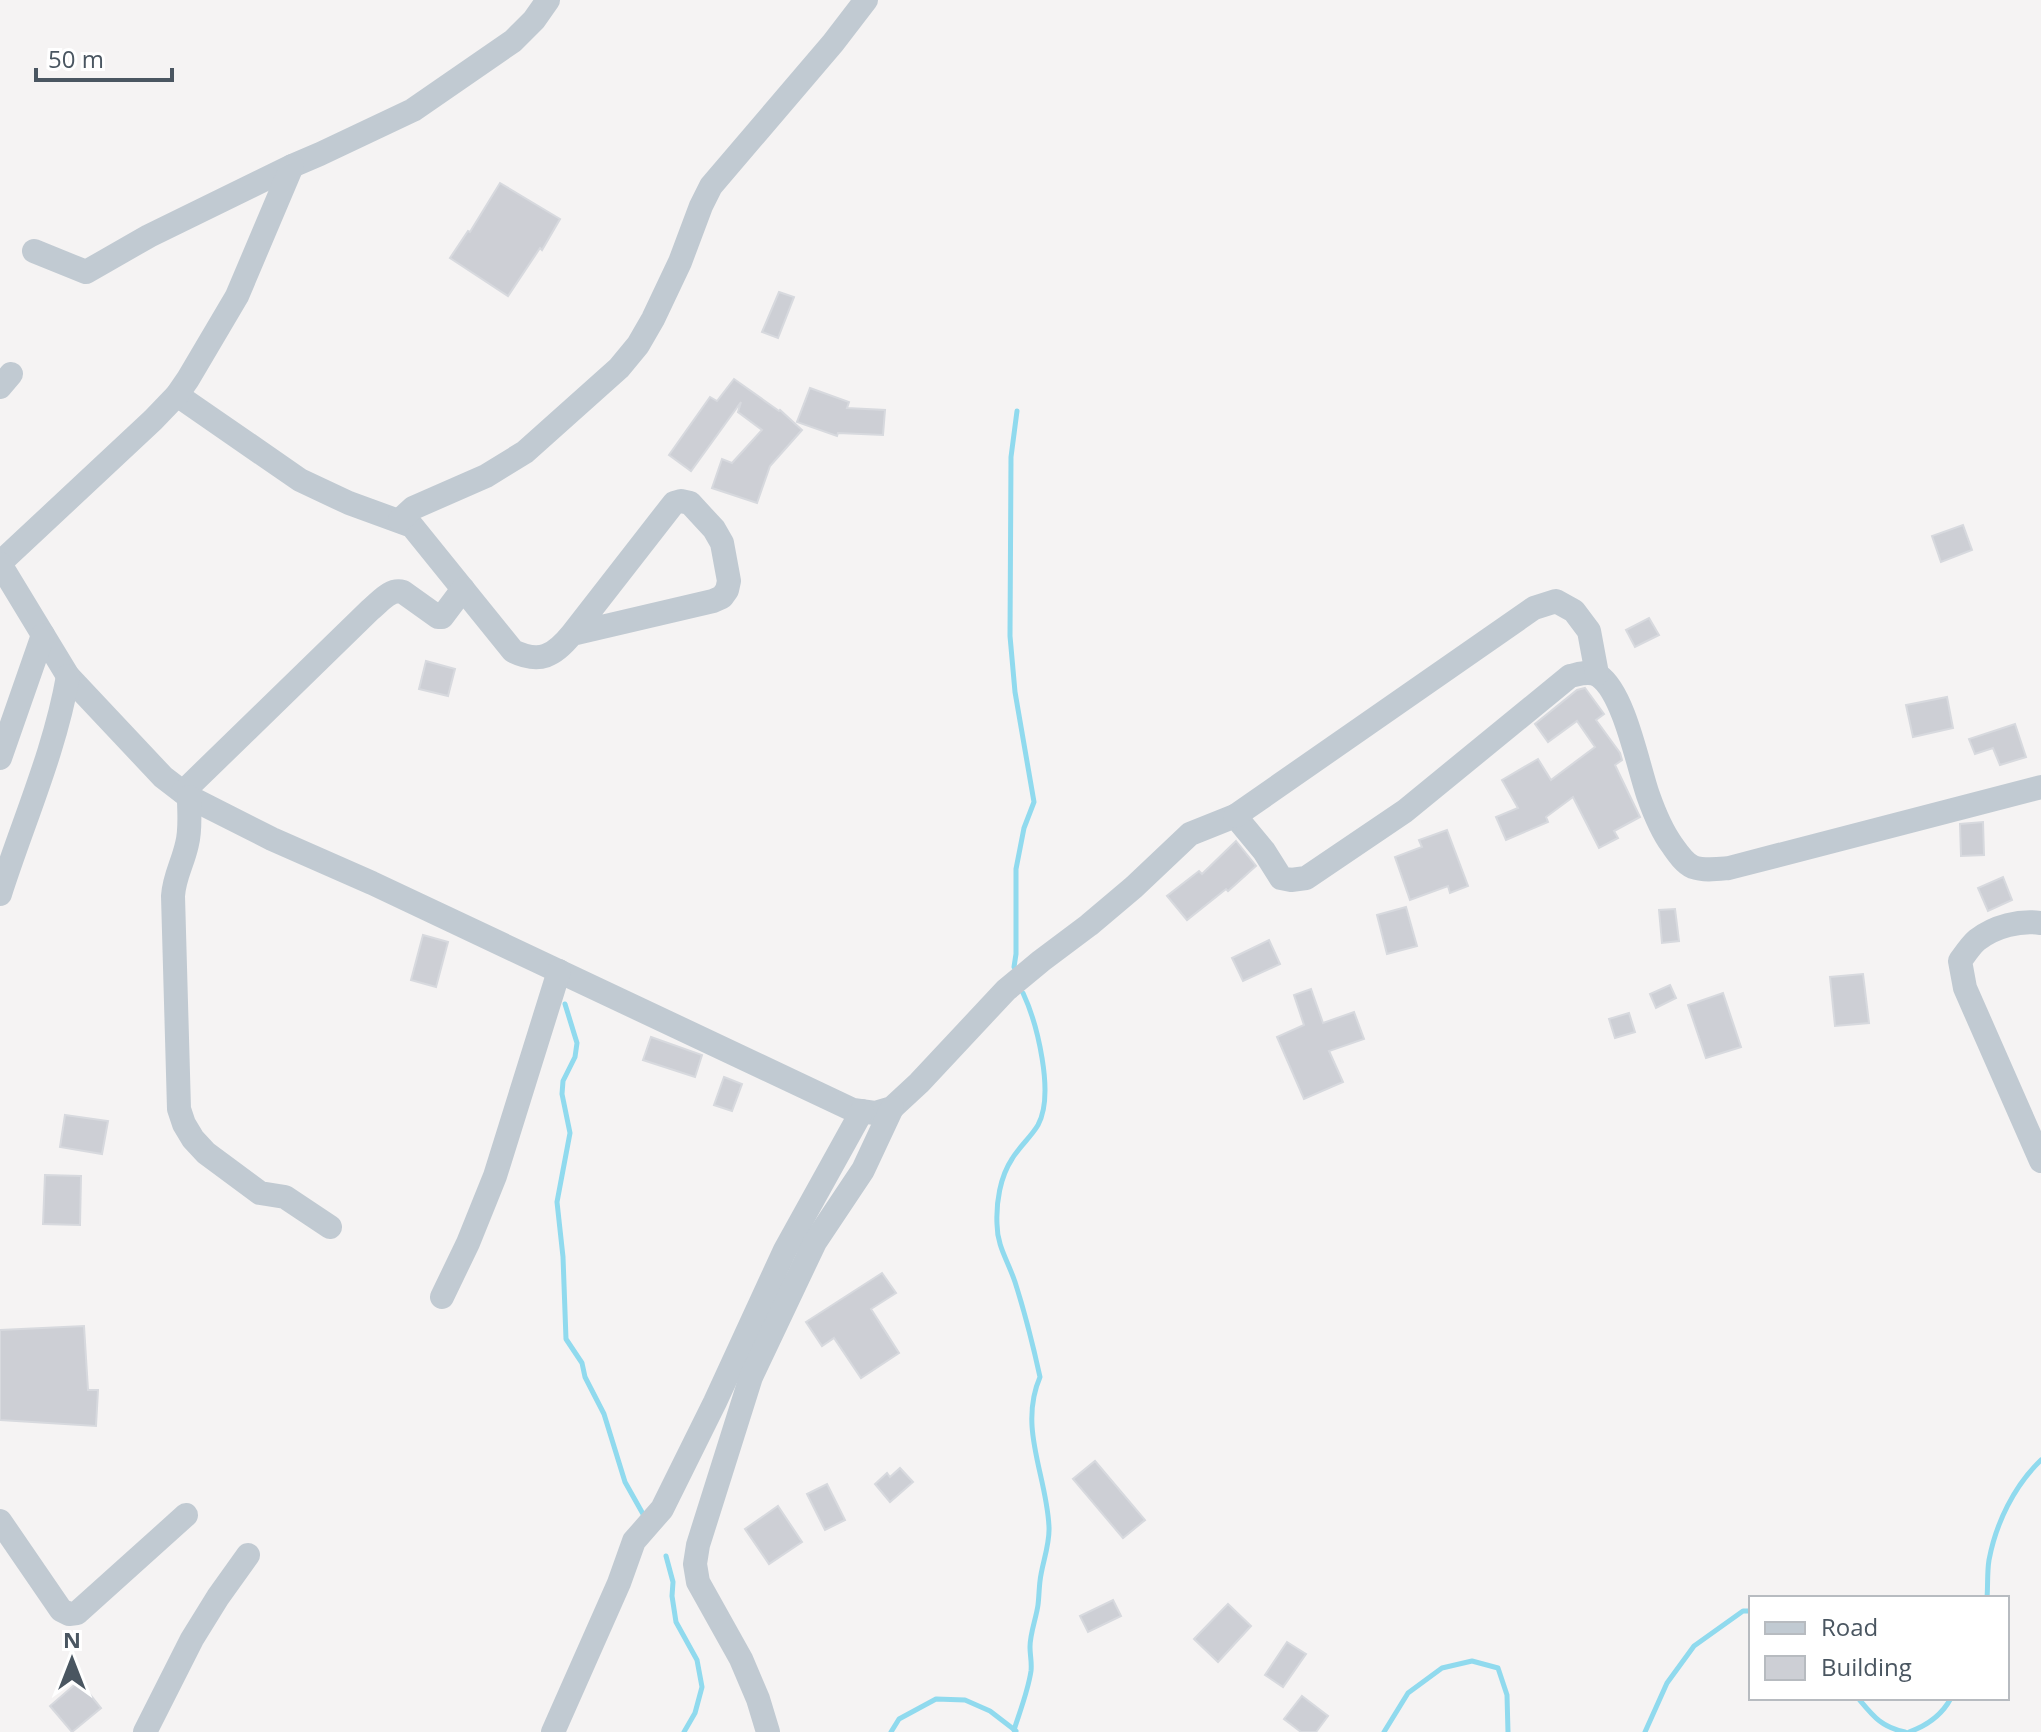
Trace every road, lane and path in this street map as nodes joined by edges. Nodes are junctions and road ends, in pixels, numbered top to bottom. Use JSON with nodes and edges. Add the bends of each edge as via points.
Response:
{"nodes":[{"id":1,"x":548,"y":0,"type":"edge"},
{"id":2,"x":866,"y":0,"type":"edge"},
{"id":3,"x":292,"y":166,"type":"junction"},
{"id":4,"x":34,"y":251,"type":"dead end"},
{"id":5,"x":177,"y":395,"type":"junction"},
{"id":6,"x":400,"y":520,"type":"junction"},
{"id":7,"x":0,"y":564,"type":"edge"},
{"id":8,"x":463,"y":589,"type":"junction"},
{"id":9,"x":572,"y":634,"type":"junction"},
{"id":10,"x":43,"y":635,"type":"junction"},
{"id":11,"x":1597,"y":674,"type":"junction"},
{"id":12,"x":68,"y":676,"type":"junction"},
{"id":13,"x":0,"y":758,"type":"edge"},
{"id":14,"x":2041,"y":787,"type":"edge"},
{"id":15,"x":186,"y":795,"type":"junction"},
{"id":16,"x":1235,"y":816,"type":"junction"},
{"id":17,"x":0,"y":894,"type":"edge"},
{"id":18,"x":2041,"y":923,"type":"edge"},
{"id":19,"x":559,"y":971,"type":"junction"},
{"id":20,"x":892,"y":1108,"type":"junction"},
{"id":21,"x":862,"y":1111,"type":"junction"},
{"id":22,"x":2041,"y":1161,"type":"edge"},
{"id":23,"x":330,"y":1227,"type":"dead end"},
{"id":24,"x":442,"y":1297,"type":"dead end"},
{"id":25,"x":186,"y":1515,"type":"dead end"},
{"id":26,"x":0,"y":1521,"type":"edge"},
{"id":27,"x":248,"y":1555,"type":"dead end"},
{"id":28,"x":145,"y":1732,"type":"edge"},
{"id":29,"x":553,"y":1732,"type":"edge"},
{"id":30,"x":768,"y":1732,"type":"edge"}],
"edges":[{"from":1,"to":3,"type":"street","via":[[513,41],[413,110]]},
{"from":2,"to":6,"type":"street","via":[[711,186],[653,319],[619,368],[525,452],[486,476],[413,508]]},
{"from":3,"to":4,"type":"street","via":[[86,272]]},
{"from":3,"to":5,"type":"street","via":[[237,296]]},
{"from":5,"to":6,"type":"street","via":[[300,480]]},
{"from":5,"to":7,"type":"street"},
{"from":6,"to":8,"type":"street","via":[[412,526]]},
{"from":7,"to":10,"type":"street"},
{"from":8,"to":9,"type":"street","via":[[513,651],[523,656],[550,656]]},
{"from":8,"to":15,"type":"street","via":[[442,617],[403,592],[392,592]]},
{"from":9,"to":9,"type":"street","via":[[674,503],[690,503],[714,529],[729,581],[722,597]]},
{"from":10,"to":12,"type":"street"},
{"from":10,"to":13,"type":"street"},
{"from":11,"to":14,"type":"street","via":[[1625,719],[1664,834],[1692,867],[1729,868]]},
{"from":11,"to":16,"type":"street","via":[[1570,676],[1405,811],[1306,878],[1281,878]]},
{"from":11,"to":16,"type":"street","via":[[1589,631],[1574,611],[1556,601],[1534,608]]},
{"from":12,"to":15,"type":"street"},
{"from":12,"to":17,"type":"street","via":[[55,737]]},
{"from":15,"to":19,"type":"street"},
{"from":15,"to":23,"type":"street","via":[[187,846],[173,896],[179,1109],[206,1153],[260,1193],[285,1197]]},
{"from":16,"to":20,"type":"street","via":[[1190,834],[1112,906],[1006,990]]},
{"from":18,"to":22,"type":"street","via":[[2024,921],[2000,928],[1976,940],[1960,961],[1965,988]]},
{"from":19,"to":21,"type":"street"},
{"from":19,"to":24,"type":"street","via":[[495,1176]]},
{"from":20,"to":21,"type":"street"},
{"from":20,"to":30,"type":"street","via":[[863,1170],[815,1242],[761,1354],[698,1545],[698,1582],[741,1659]]},
{"from":21,"to":29,"type":"street","via":[[785,1250],[662,1509],[634,1541]]},
{"from":25,"to":26,"type":"street","via":[[77,1613],[69,1614],[61,1610]]},
{"from":27,"to":28,"type":"street","via":[[192,1639]]}]}
